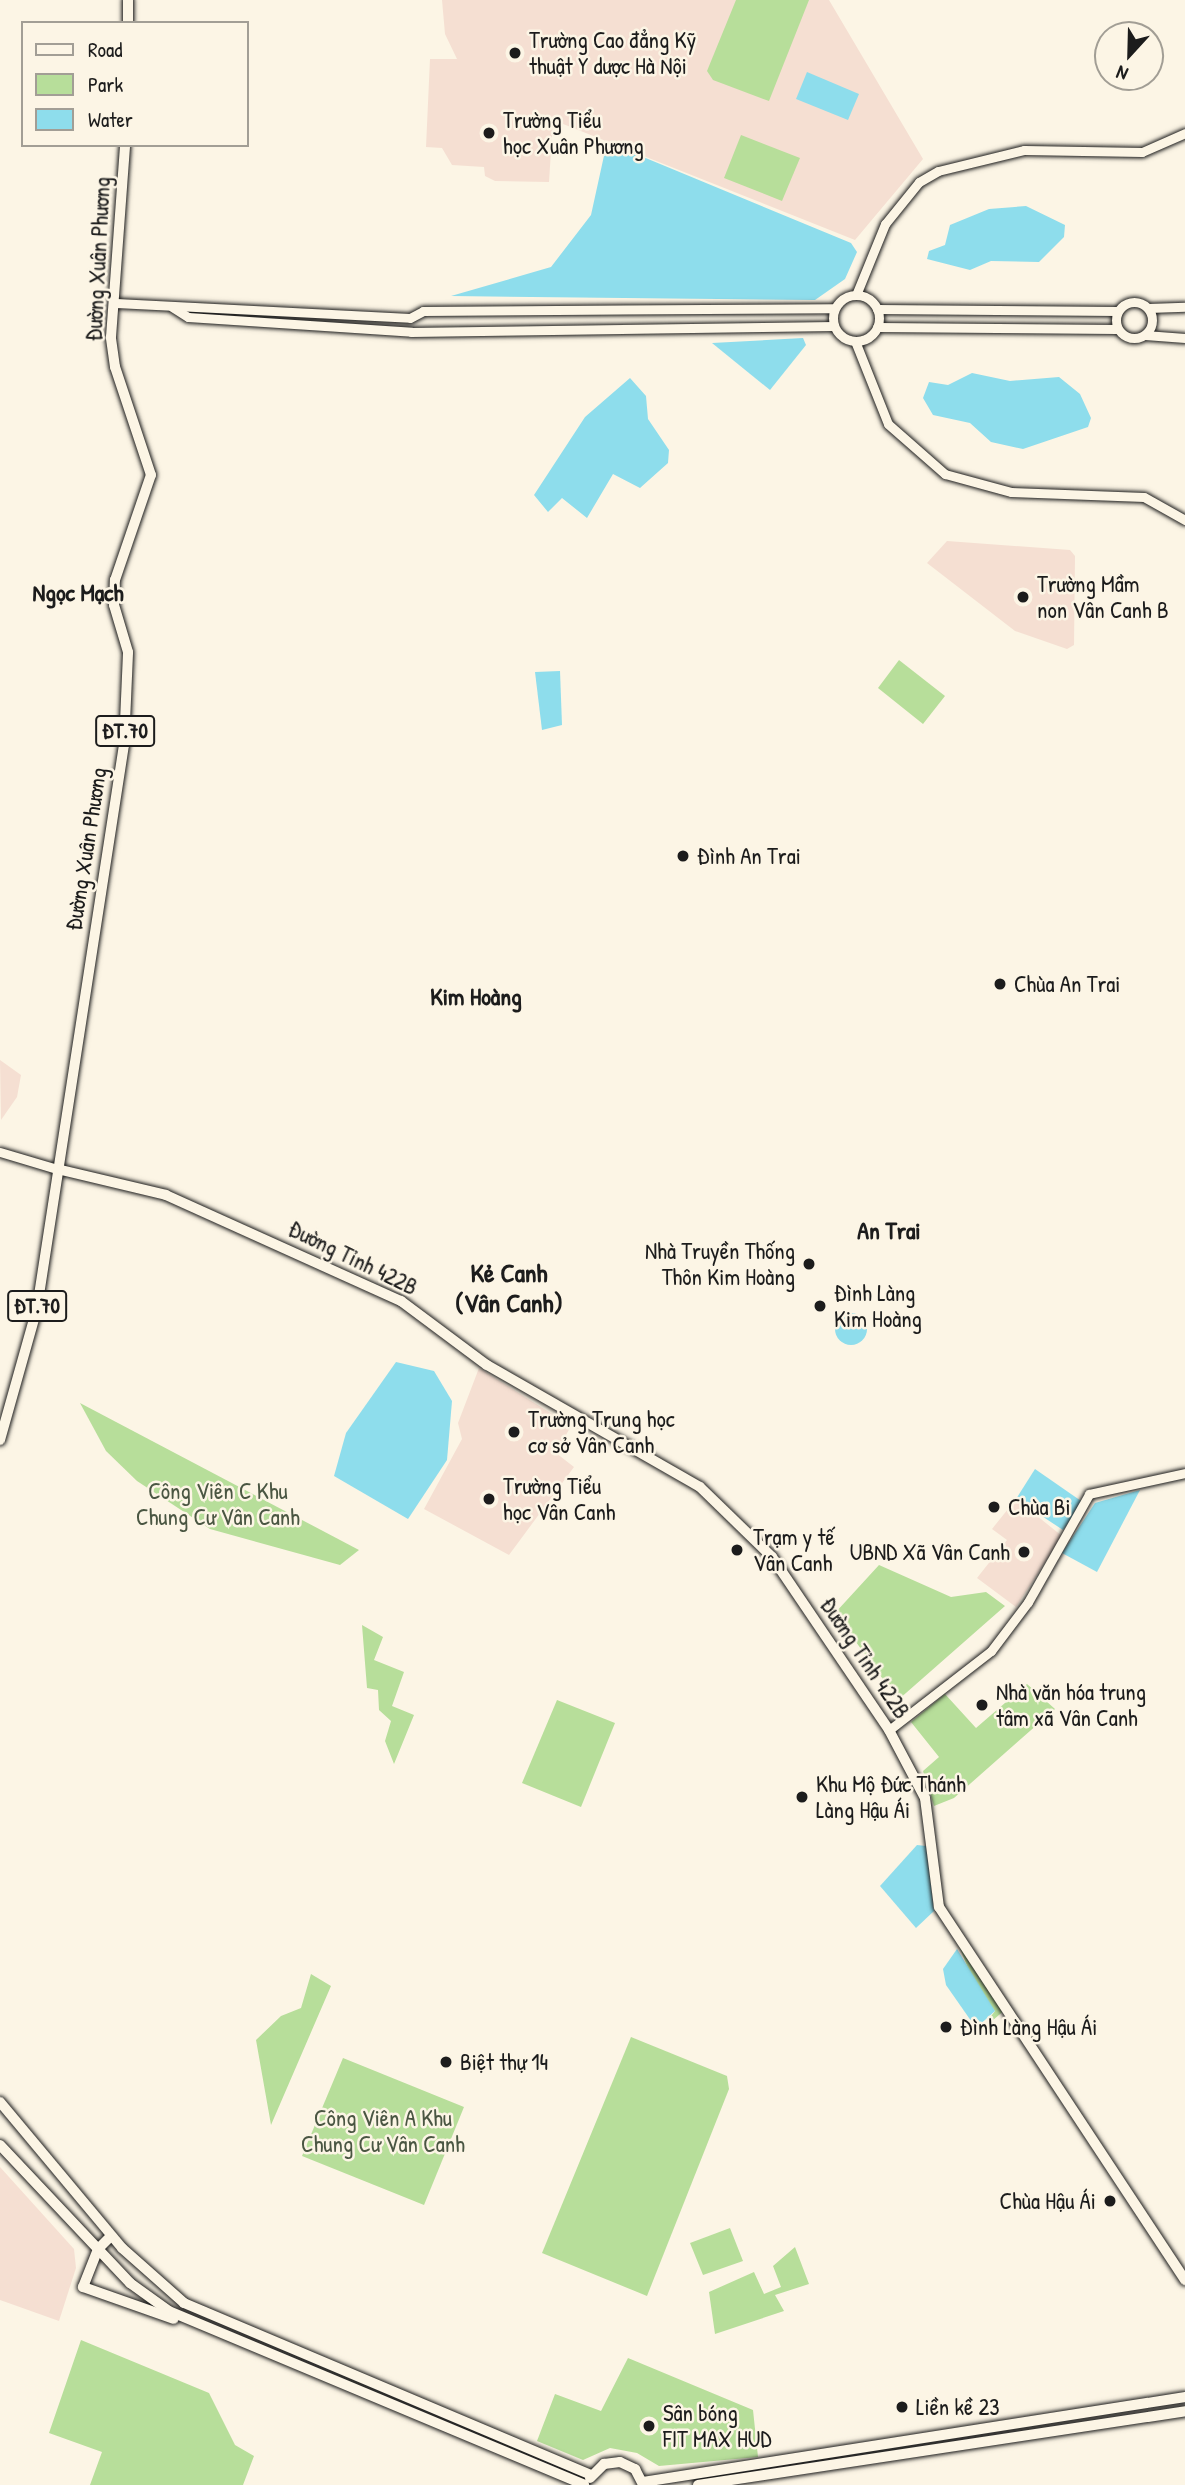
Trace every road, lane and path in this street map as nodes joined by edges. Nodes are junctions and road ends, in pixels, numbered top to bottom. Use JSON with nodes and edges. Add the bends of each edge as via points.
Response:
{"nodes":[{"id":1,"x":128,"y":0,"type":"edge"},
{"id":2,"x":128,"y":21,"type":"edge"},
{"id":3,"x":1185,"y":133,"type":"edge"},
{"id":4,"x":125,"y":147,"type":"edge"},
{"id":5,"x":856,"y":295,"type":"junction"},
{"id":6,"x":116,"y":303,"type":"junction"},
{"id":7,"x":1185,"y":306,"type":"edge"},
{"id":8,"x":172,"y":307,"type":"junction"},
{"id":9,"x":834,"y":308,"type":"junction"},
{"id":10,"x":1148,"y":308,"type":"junction"},
{"id":11,"x":877,"y":309,"type":"junction"},
{"id":12,"x":1117,"y":311,"type":"junction"},
{"id":13,"x":834,"y":326,"type":"junction"},
{"id":14,"x":877,"y":327,"type":"junction"},
{"id":15,"x":1117,"y":329,"type":"junction"},
{"id":16,"x":1145,"y":335,"type":"junction"},
{"id":17,"x":1185,"y":338,"type":"edge"},
{"id":18,"x":855,"y":341,"type":"junction"},
{"id":19,"x":1185,"y":520,"type":"edge"},
{"id":20,"x":0,"y":1152,"type":"edge"},
{"id":21,"x":57,"y":1169,"type":"junction"},
{"id":22,"x":0,"y":1440,"type":"edge"},
{"id":23,"x":1185,"y":1473,"type":"edge"},
{"id":24,"x":889,"y":1730,"type":"junction"},
{"id":25,"x":0,"y":2102,"type":"edge"},
{"id":26,"x":0,"y":2145,"type":"edge"},
{"id":27,"x":111,"y":2236,"type":"junction"},
{"id":28,"x":98,"y":2249,"type":"junction"},
{"id":29,"x":1185,"y":2280,"type":"edge"},
{"id":30,"x":192,"y":2323,"type":"junction"},
{"id":31,"x":1185,"y":2397,"type":"edge"},
{"id":32,"x":1185,"y":2411,"type":"edge"},
{"id":33,"x":1049,"y":2417,"type":"junction"},
{"id":34,"x":1050,"y":2433,"type":"junction"},
{"id":35,"x":588,"y":2482,"type":"edge"},
{"id":36,"x":643,"y":2484,"type":"edge"},
{"id":37,"x":698,"y":2485,"type":"edge"}],
"edges":[{"from":1,"to":2,"type":"main road"},
{"from":3,"to":5,"type":"street","via":[[1142,152],[1024,150],[938,171],[919,182],[885,224]]},
{"from":4,"to":6,"type":"main road","name":"Đường Xuân Phương","number":"ĐT.70"},
{"from":5,"to":9,"type":"street"},
{"from":5,"to":11,"type":"street"},
{"from":6,"to":8,"type":"street"},
{"from":6,"to":21,"type":"main road","name":"Đường Xuân Phương","number":"ĐT.70","via":[[115,367],[151,475],[115,580],[114,605],[128,652],[124,745]]},
{"from":7,"to":10,"type":"street"},
{"from":8,"to":9,"type":"street","via":[[189,303],[410,317],[423,311]]},
{"from":8,"to":13,"type":"street","via":[[188,317],[222,321],[411,332]]},
{"from":9,"to":13,"type":"street"},
{"from":10,"to":12,"type":"street","via":[[1132,302]]},
{"from":10,"to":16,"type":"street","via":[[1152,325]]},
{"from":11,"to":12,"type":"street"},
{"from":11,"to":14,"type":"street"},
{"from":12,"to":15,"type":"street"},
{"from":13,"to":18,"type":"street"},
{"from":14,"to":15,"type":"street"},
{"from":14,"to":18,"type":"street"},
{"from":15,"to":16,"type":"street","via":[[1126,337]]},
{"from":16,"to":17,"type":"street"},
{"from":18,"to":19,"type":"street","via":[[888,424],[946,474],[1011,492],[1144,497]]},
{"from":20,"to":21,"type":"street"},
{"from":21,"to":22,"type":"main road","name":"Đường Xuân Phương","number":"ĐT.70","via":[[37,1308]]},
{"from":21,"to":24,"type":"main road","name":"Đường Tỉnh 422B","via":[[166,1195],[375,1288],[487,1364],[700,1487],[772,1558]]},
{"from":23,"to":24,"type":"street","via":[[1089,1494],[1028,1602],[991,1651]]},
{"from":24,"to":29,"type":"main road","name":"Đường Tỉnh 422B","via":[[925,1798],[939,1908]]},
{"from":25,"to":27,"type":"main road"},
{"from":26,"to":28,"type":"main road"},
{"from":27,"to":28,"type":"main road"},
{"from":27,"to":35,"type":"main road","via":[[148,2275],[201,2312]]},
{"from":28,"to":30,"type":"main road","via":[[140,2292]]},
{"from":28,"to":30,"type":"main road","via":[[83,2287]]},
{"from":30,"to":35,"type":"main road"},
{"from":31,"to":33,"type":"main road"},
{"from":32,"to":34,"type":"main road"},
{"from":33,"to":34,"type":"main road"},
{"from":33,"to":36,"type":"main road"},
{"from":34,"to":37,"type":"main road"},
{"from":35,"to":36,"type":"main road","via":[[620,2462]]}]}
